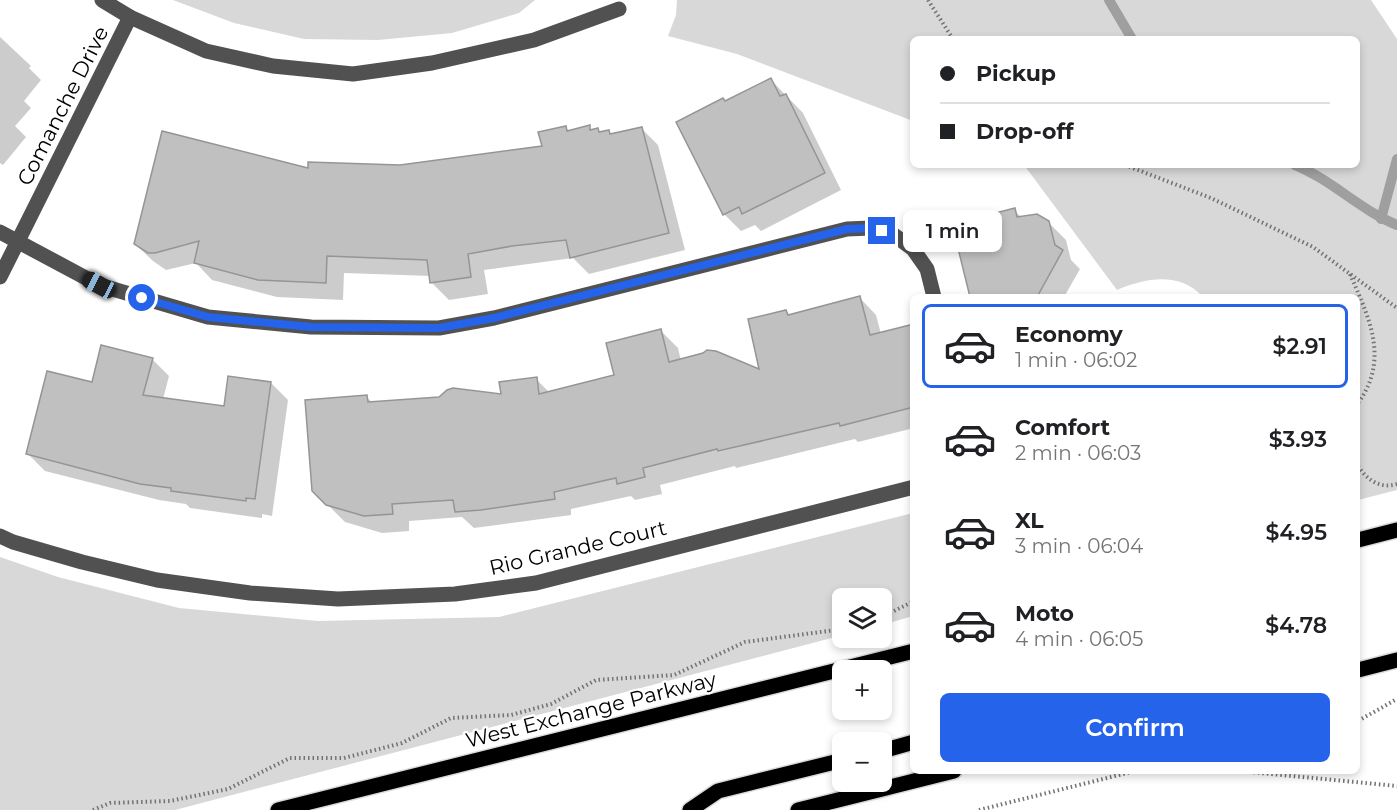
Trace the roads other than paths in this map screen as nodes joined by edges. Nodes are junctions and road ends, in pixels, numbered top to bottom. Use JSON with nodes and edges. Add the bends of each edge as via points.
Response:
{"nodes":[{"id":1,"x":102,"y":0,"type":"edge"},
{"id":2,"x":619,"y":9,"type":"dead end"},
{"id":3,"x":130,"y":17,"type":"junction"},
{"id":4,"x":0,"y":232,"type":"edge"},
{"id":5,"x":18,"y":242,"type":"junction"},
{"id":6,"x":0,"y":277,"type":"edge"},
{"id":7,"x":933,"y":294,"type":"edge"},
{"id":8,"x":910,"y":488,"type":"edge"},
{"id":9,"x":1397,"y":530,"type":"edge"},
{"id":10,"x":0,"y":536,"type":"edge"},
{"id":11,"x":1360,"y":539,"type":"edge"},
{"id":12,"x":910,"y":652,"type":"edge"},
{"id":13,"x":1397,"y":660,"type":"edge"},
{"id":14,"x":1360,"y":669,"type":"edge"},
{"id":15,"x":910,"y":743,"type":"edge"},
{"id":16,"x":892,"y":748,"type":"edge"},
{"id":17,"x":832,"y":763,"type":"edge"},
{"id":18,"x":942,"y":774,"type":"edge"},
{"id":19,"x":278,"y":810,"type":"edge"},
{"id":20,"x":690,"y":810,"type":"edge"},
{"id":21,"x":798,"y":810,"type":"edge"}],
"edges":[{"from":1,"to":3,"type":"street"},
{"from":2,"to":3,"type":"street","via":[[534,40],[432,63],[353,74],[273,66],[206,51]]},
{"from":3,"to":5,"type":"street","name":"Comanche Drive"},
{"from":4,"to":5,"type":"street"},
{"from":5,"to":6,"type":"street","name":"Comanche Drive"},
{"from":5,"to":7,"type":"street","via":[[99,285],[208,317],[311,327],[439,328],[483,320],[847,229],[871,228],[894,235],[913,249],[927,269]]},
{"from":8,"to":10,"type":"street","name":"Rio Grande Court","via":[[536,583],[455,594],[338,599],[250,593],[157,580]]},
{"from":9,"to":11,"type":"main road"},
{"from":12,"to":19,"type":"main road","name":"West Exchange Parkway"},
{"from":13,"to":14,"type":"main road"},
{"from":15,"to":16,"type":"main road"},
{"from":17,"to":20,"type":"main road","via":[[718,791]]},
{"from":18,"to":21,"type":"main road"}]}
